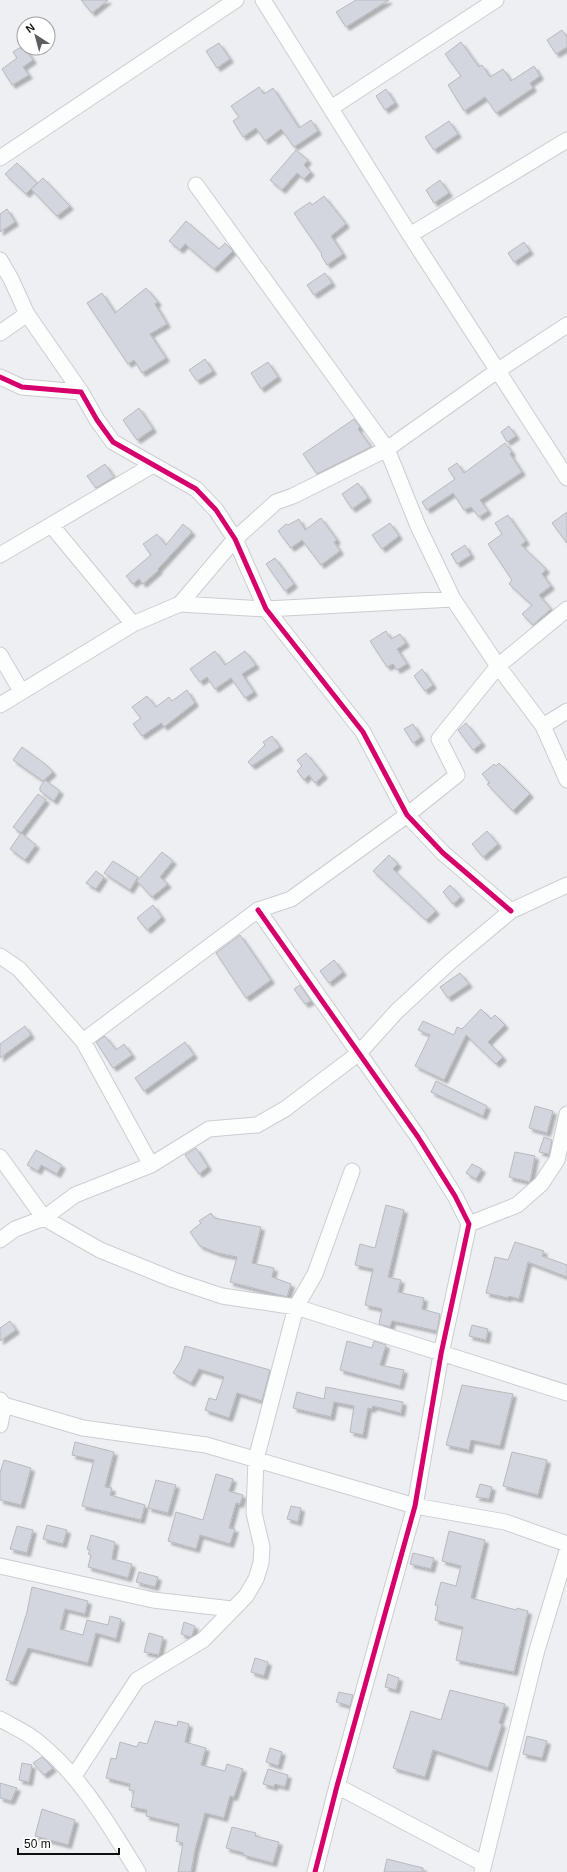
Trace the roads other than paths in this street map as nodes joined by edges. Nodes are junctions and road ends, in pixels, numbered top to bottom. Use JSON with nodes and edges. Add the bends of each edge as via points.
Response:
{"nodes":[{"id":1,"x":236,"y":0,"type":"edge"},
{"id":2,"x":263,"y":0,"type":"edge"},
{"id":3,"x":496,"y":0,"type":"edge"},
{"id":4,"x":331,"y":108,"type":"junction"},
{"id":5,"x":567,"y":140,"type":"edge"},
{"id":6,"x":0,"y":158,"type":"edge"},
{"id":7,"x":196,"y":185,"type":"dead end"},
{"id":8,"x":410,"y":235,"type":"junction"},
{"id":9,"x":0,"y":260,"type":"edge"},
{"id":10,"x":27,"y":314,"type":"junction"},
{"id":11,"x":567,"y":325,"type":"edge"},
{"id":12,"x":0,"y":333,"type":"edge"},
{"id":13,"x":497,"y":371,"type":"junction"},
{"id":14,"x":0,"y":377,"type":"edge"},
{"id":15,"x":81,"y":392,"type":"junction"},
{"id":16,"x":387,"y":449,"type":"junction"},
{"id":17,"x":153,"y":465,"type":"junction"},
{"id":18,"x":567,"y":478,"type":"edge"},
{"id":19,"x":51,"y":525,"type":"junction"},
{"id":20,"x":235,"y":539,"type":"junction"},
{"id":21,"x":0,"y":555,"type":"edge"},
{"id":22,"x":453,"y":599,"type":"junction"},
{"id":23,"x":180,"y":604,"type":"junction"},
{"id":24,"x":266,"y":609,"type":"junction"},
{"id":25,"x":567,"y":610,"type":"edge"},
{"id":26,"x":133,"y":624,"type":"junction"},
{"id":27,"x":0,"y":655,"type":"edge"},
{"id":28,"x":498,"y":666,"type":"junction"},
{"id":29,"x":21,"y":692,"type":"junction"},
{"id":30,"x":0,"y":705,"type":"edge"},
{"id":31,"x":567,"y":711,"type":"edge"},
{"id":32,"x":543,"y":726,"type":"junction"},
{"id":33,"x":567,"y":780,"type":"edge"},
{"id":34,"x":407,"y":814,"type":"junction"},
{"id":35,"x":567,"y":885,"type":"edge"},
{"id":36,"x":258,"y":910,"type":"junction"},
{"id":37,"x":511,"y":911,"type":"junction"},
{"id":38,"x":0,"y":956,"type":"edge"},
{"id":39,"x":83,"y":1041,"type":"junction"},
{"id":40,"x":359,"y":1053,"type":"junction"},
{"id":41,"x":567,"y":1114,"type":"edge"},
{"id":42,"x":0,"y":1157,"type":"edge"},
{"id":43,"x":151,"y":1165,"type":"junction"},
{"id":44,"x":352,"y":1171,"type":"dead end"},
{"id":45,"x":44,"y":1218,"type":"junction"},
{"id":46,"x":469,"y":1224,"type":"junction"},
{"id":47,"x":0,"y":1240,"type":"edge"},
{"id":48,"x":296,"y":1307,"type":"junction"},
{"id":49,"x":441,"y":1354,"type":"junction"},
{"id":50,"x":567,"y":1393,"type":"edge"},
{"id":51,"x":2,"y":1403,"type":"edge"},
{"id":52,"x":0,"y":1425,"type":"edge"},
{"id":53,"x":256,"y":1459,"type":"junction"},
{"id":54,"x":415,"y":1506,"type":"junction"},
{"id":55,"x":567,"y":1544,"type":"edge"},
{"id":56,"x":567,"y":1551,"type":"edge"},
{"id":57,"x":0,"y":1566,"type":"edge"},
{"id":58,"x":232,"y":1609,"type":"junction"},
{"id":59,"x":0,"y":1719,"type":"edge"},
{"id":60,"x":74,"y":1776,"type":"junction"},
{"id":61,"x":337,"y":1786,"type":"junction"},
{"id":62,"x":483,"y":1868,"type":"edge"},
{"id":63,"x":138,"y":1872,"type":"edge"},
{"id":64,"x":315,"y":1872,"type":"edge"}],
"edges":[{"from":1,"to":6,"type":"street"},
{"from":2,"to":4,"type":"street"},
{"from":3,"to":4,"type":"street"},
{"from":4,"to":8,"type":"street"},
{"from":5,"to":8,"type":"street"},
{"from":7,"to":16,"type":"street"},
{"from":8,"to":13,"type":"street"},
{"from":9,"to":10,"type":"street"},
{"from":10,"to":12,"type":"street"},
{"from":10,"to":15,"type":"street"},
{"from":11,"to":13,"type":"street"},
{"from":13,"to":16,"type":"street"},
{"from":13,"to":18,"type":"street"},
{"from":14,"to":15,"type":"street","via":[[22,388]]},
{"from":15,"to":17,"type":"street","via":[[113,442]]},
{"from":16,"to":20,"type":"street","via":[[276,502]]},
{"from":16,"to":22,"type":"street","via":[[418,526]]},
{"from":17,"to":19,"type":"street"},
{"from":17,"to":20,"type":"street","via":[[196,489],[216,510]]},
{"from":19,"to":21,"type":"street"},
{"from":19,"to":26,"type":"street"},
{"from":20,"to":23,"type":"street"},
{"from":20,"to":24,"type":"street"},
{"from":22,"to":24,"type":"street"},
{"from":22,"to":28,"type":"street"},
{"from":23,"to":24,"type":"street"},
{"from":23,"to":26,"type":"street"},
{"from":24,"to":34,"type":"street","via":[[363,732]]},
{"from":25,"to":28,"type":"street"},
{"from":26,"to":29,"type":"street"},
{"from":27,"to":29,"type":"street"},
{"from":28,"to":32,"type":"street"},
{"from":28,"to":34,"type":"street","via":[[439,738],[457,775]]},
{"from":29,"to":30,"type":"street"},
{"from":31,"to":32,"type":"street"},
{"from":32,"to":33,"type":"street"},
{"from":34,"to":36,"type":"street","via":[[291,899]]},
{"from":34,"to":37,"type":"street","via":[[443,853]]},
{"from":35,"to":37,"type":"street"},
{"from":36,"to":39,"type":"street"},
{"from":36,"to":40,"type":"street"},
{"from":37,"to":40,"type":"street","via":[[397,1011]]},
{"from":38,"to":39,"type":"street","via":[[19,969]]},
{"from":39,"to":43,"type":"street"},
{"from":40,"to":43,"type":"street","via":[[285,1109],[257,1125],[209,1129]]},
{"from":40,"to":46,"type":"street","via":[[418,1137],[455,1196]]},
{"from":41,"to":46,"type":"street","via":[[557,1160],[541,1184],[516,1205]]},
{"from":42,"to":45,"type":"street"},
{"from":43,"to":45,"type":"street","via":[[75,1195]]},
{"from":44,"to":48,"type":"street","via":[[315,1274]]},
{"from":45,"to":47,"type":"street","via":[[15,1229]]},
{"from":45,"to":48,"type":"street","via":[[100,1250],[174,1280],[222,1296]]},
{"from":46,"to":49,"type":"street"},
{"from":48,"to":49,"type":"street"},
{"from":48,"to":53,"type":"street"},
{"from":49,"to":50,"type":"street"},
{"from":49,"to":54,"type":"street"},
{"from":51,"to":52,"type":"street"},
{"from":51,"to":53,"type":"street","via":[[83,1428],[206,1446]]},
{"from":53,"to":54,"type":"street"},
{"from":53,"to":58,"type":"street","via":[[254,1513],[262,1547],[261,1563],[256,1579],[246,1596]]},
{"from":54,"to":55,"type":"street","via":[[505,1522]]},
{"from":54,"to":61,"type":"street"},
{"from":56,"to":62,"type":"street","via":[[538,1650]]},
{"from":57,"to":58,"type":"street","via":[[153,1600]]},
{"from":58,"to":60,"type":"street","via":[[203,1640],[137,1680]]},
{"from":59,"to":60,"type":"street","via":[[37,1740]]},
{"from":60,"to":63,"type":"street"},
{"from":61,"to":62,"type":"street"},
{"from":61,"to":64,"type":"street"}]}
